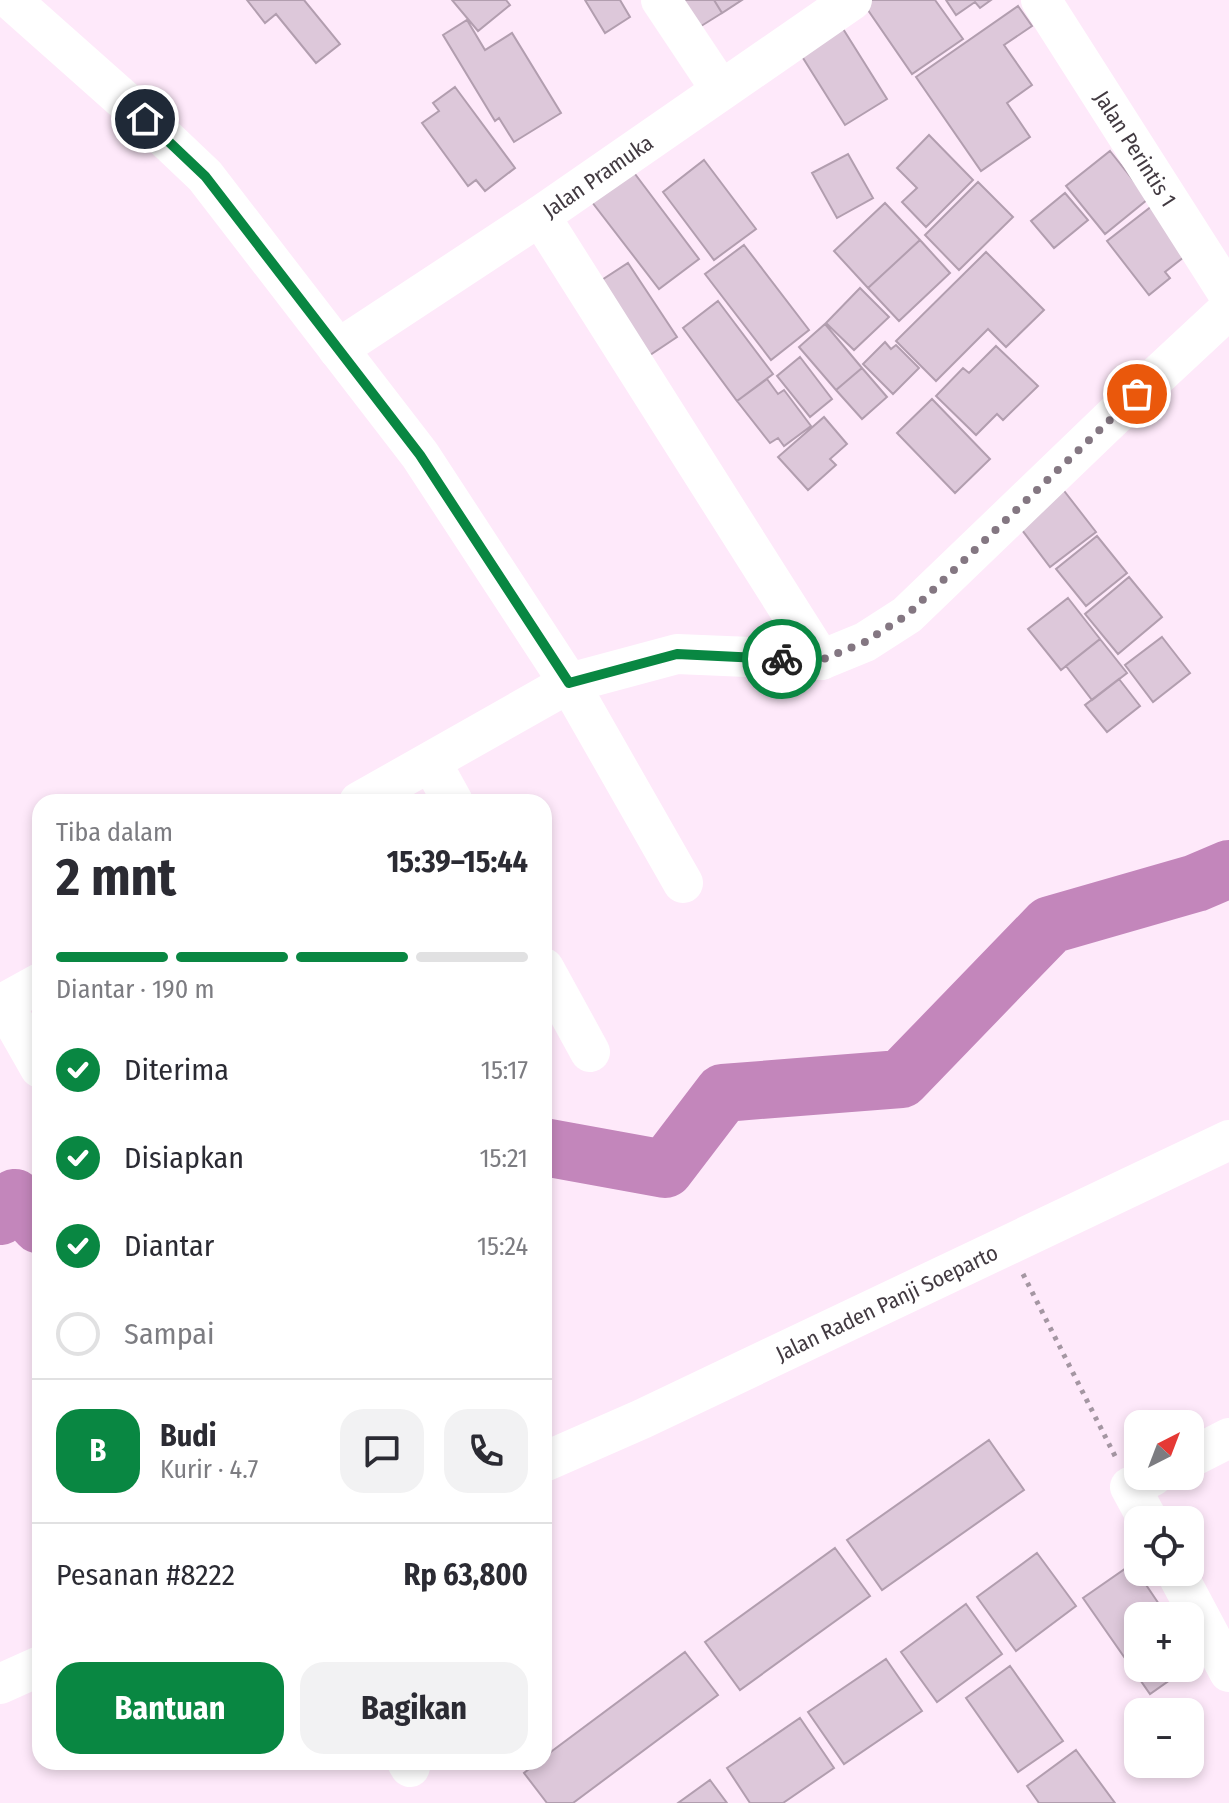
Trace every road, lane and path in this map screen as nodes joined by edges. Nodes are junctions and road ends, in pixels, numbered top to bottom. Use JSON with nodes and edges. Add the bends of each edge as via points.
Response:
{"nodes":[{"id":1,"x":11,"y":0,"type":"edge"},
{"id":2,"x":661,"y":0,"type":"edge"},
{"id":3,"x":852,"y":0,"type":"edge"},
{"id":4,"x":1041,"y":0,"type":"edge"},
{"id":5,"x":721,"y":90,"type":"junction"},
{"id":6,"x":540,"y":216,"type":"junction"},
{"id":7,"x":1229,"y":295,"type":"edge"},
{"id":8,"x":1229,"y":309,"type":"edge"},
{"id":9,"x":338,"y":349,"type":"junction"},
{"id":10,"x":821,"y":660,"type":"junction"},
{"id":11,"x":569,"y":683,"type":"junction"},
{"id":12,"x":431,"y":762,"type":"junction"},
{"id":13,"x":373,"y":794,"type":"edge"},
{"id":14,"x":449,"y":794,"type":"edge"},
{"id":15,"x":683,"y":883,"type":"dead end"},
{"id":16,"x":552,"y":983,"type":"edge"},
{"id":17,"x":32,"y":987,"type":"edge"},
{"id":18,"x":2,"y":1004,"type":"edge"},
{"id":19,"x":590,"y":1052,"type":"dead end"},
{"id":20,"x":32,"y":1055,"type":"edge"},
{"id":21,"x":1229,"y":1140,"type":"edge"},
{"id":22,"x":1009,"y":1244,"type":"junction"},
{"id":23,"x":1229,"y":1438,"type":"edge"},
{"id":24,"x":1204,"y":1451,"type":"edge"},
{"id":25,"x":552,"y":1458,"type":"edge"},
{"id":26,"x":1144,"y":1494,"type":"edge"},
{"id":27,"x":1183,"y":1586,"type":"edge"},
{"id":28,"x":32,"y":1670,"type":"edge"},
{"id":29,"x":1229,"y":1672,"type":"edge"},
{"id":30,"x":0,"y":1684,"type":"edge"}],
"edges":[{"from":1,"to":9,"type":"street","via":[[205,176]]},
{"from":2,"to":5,"type":"street"},
{"from":3,"to":5,"type":"street","name":"Jalan Pramuka"},
{"from":4,"to":7,"type":"street","name":"Jalan Perintis 1"},
{"from":5,"to":6,"type":"street","name":"Jalan Pramuka"},
{"from":6,"to":9,"type":"street","name":"Jalan Pramuka"},
{"from":6,"to":10,"type":"street"},
{"from":8,"to":10,"type":"street","via":[[907,615],[865,642]]},
{"from":9,"to":11,"type":"street","via":[[420,455]]},
{"from":10,"to":11,"type":"street","via":[[677,654]]},
{"from":11,"to":12,"type":"street"},
{"from":11,"to":15,"type":"street"},
{"from":12,"to":13,"type":"street"},
{"from":12,"to":14,"type":"street"},
{"from":16,"to":19,"type":"street"},
{"from":17,"to":18,"type":"street"},
{"from":18,"to":20,"type":"street"},
{"from":21,"to":22,"type":"street","name":"Jalan Raden Panji Soeparto"},
{"from":22,"to":25,"type":"street","name":"Jalan Raden Panji Soeparto"},
{"from":22,"to":26,"type":"path"},
{"from":23,"to":24,"type":"street"},
{"from":27,"to":29,"type":"street"},
{"from":28,"to":30,"type":"street"}]}
